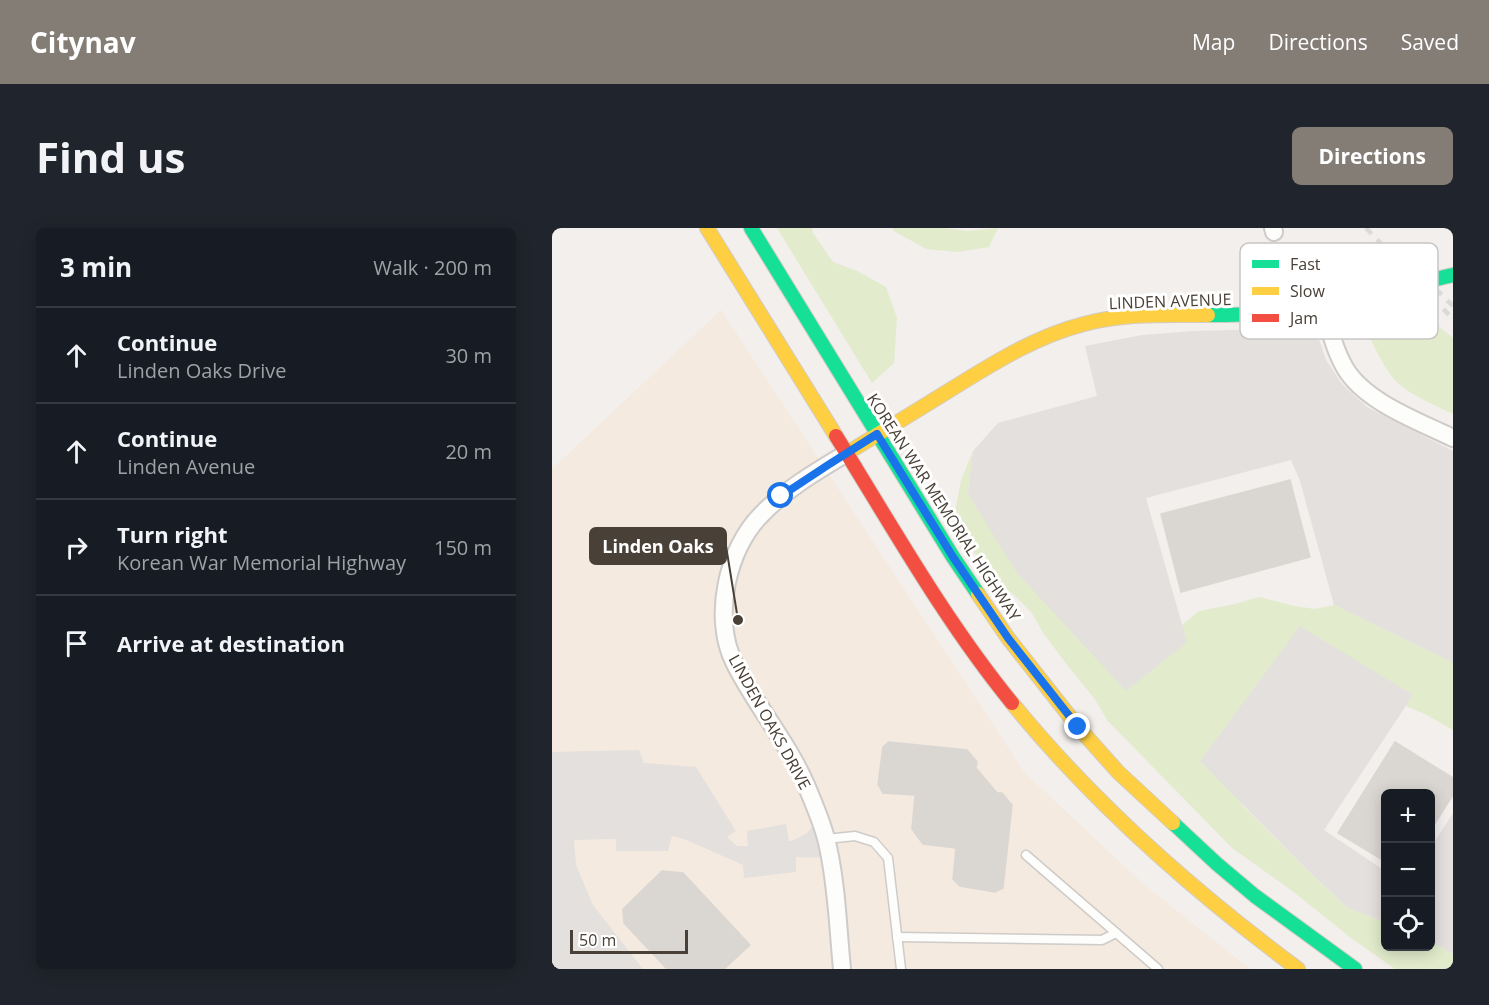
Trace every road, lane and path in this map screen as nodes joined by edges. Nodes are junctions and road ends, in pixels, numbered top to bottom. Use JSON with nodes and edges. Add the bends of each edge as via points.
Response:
{"nodes":[{"id":1,"x":707,"y":228,"type":"edge"},
{"id":2,"x":751,"y":228,"type":"edge"},
{"id":3,"x":1453,"y":274,"type":"edge"},
{"id":4,"x":1438,"y":278,"type":"edge"},
{"id":5,"x":1240,"y":314,"type":"edge"},
{"id":6,"x":1333,"y":339,"type":"edge"},
{"id":7,"x":877,"y":434,"type":"junction"},
{"id":8,"x":1453,"y":438,"type":"edge"},
{"id":9,"x":847,"y":453,"type":"junction"},
{"id":10,"x":826,"y":839,"type":"junction"},
{"id":11,"x":1026,"y":855,"type":"dead end"},
{"id":12,"x":1116,"y":933,"type":"junction"},
{"id":13,"x":897,"y":937,"type":"junction"},
{"id":14,"x":842,"y":969,"type":"edge"},
{"id":15,"x":901,"y":969,"type":"edge"},
{"id":16,"x":1158,"y":969,"type":"edge"},
{"id":17,"x":1298,"y":969,"type":"edge"},
{"id":18,"x":1355,"y":969,"type":"edge"}],
"edges":[{"from":1,"to":9,"type":"main road"},
{"from":2,"to":7,"type":"main road","name":"KOREAN WAR MEMORIAL HIGHWAY"},
{"from":3,"to":4,"type":"main road","name":"LINDEN AVENUE"},
{"from":5,"to":7,"type":"main road","name":"LINDEN AVENUE","via":[[1131,316],[1060,331],[985,368]]},
{"from":6,"to":8,"type":"street","via":[[1346,369],[1364,391]]},
{"from":7,"to":9,"type":"main road","name":"LINDEN AVENUE"},
{"from":7,"to":18,"type":"main road","name":"KOREAN WAR MEMORIAL HIGHWAY","via":[[1002,629],[1118,772],[1255,896]]},
{"from":9,"to":10,"type":"street","name":"LINDEN OAKS DRIVE","via":[[781,496],[760,515],[736,555],[723,607],[724,632],[732,659],[795,763]]},
{"from":9,"to":17,"type":"main road","via":[[955,627],[1030,725],[1130,831],[1195,890]]},
{"from":10,"to":13,"type":"lane","via":[[855,836],[874,842],[888,858]]},
{"from":10,"to":14,"type":"street","name":"LINDEN OAKS DRIVE"},
{"from":11,"to":12,"type":"lane"},
{"from":12,"to":13,"type":"lane","via":[[1102,940]]},
{"from":12,"to":16,"type":"lane"},
{"from":13,"to":15,"type":"lane"}]}
